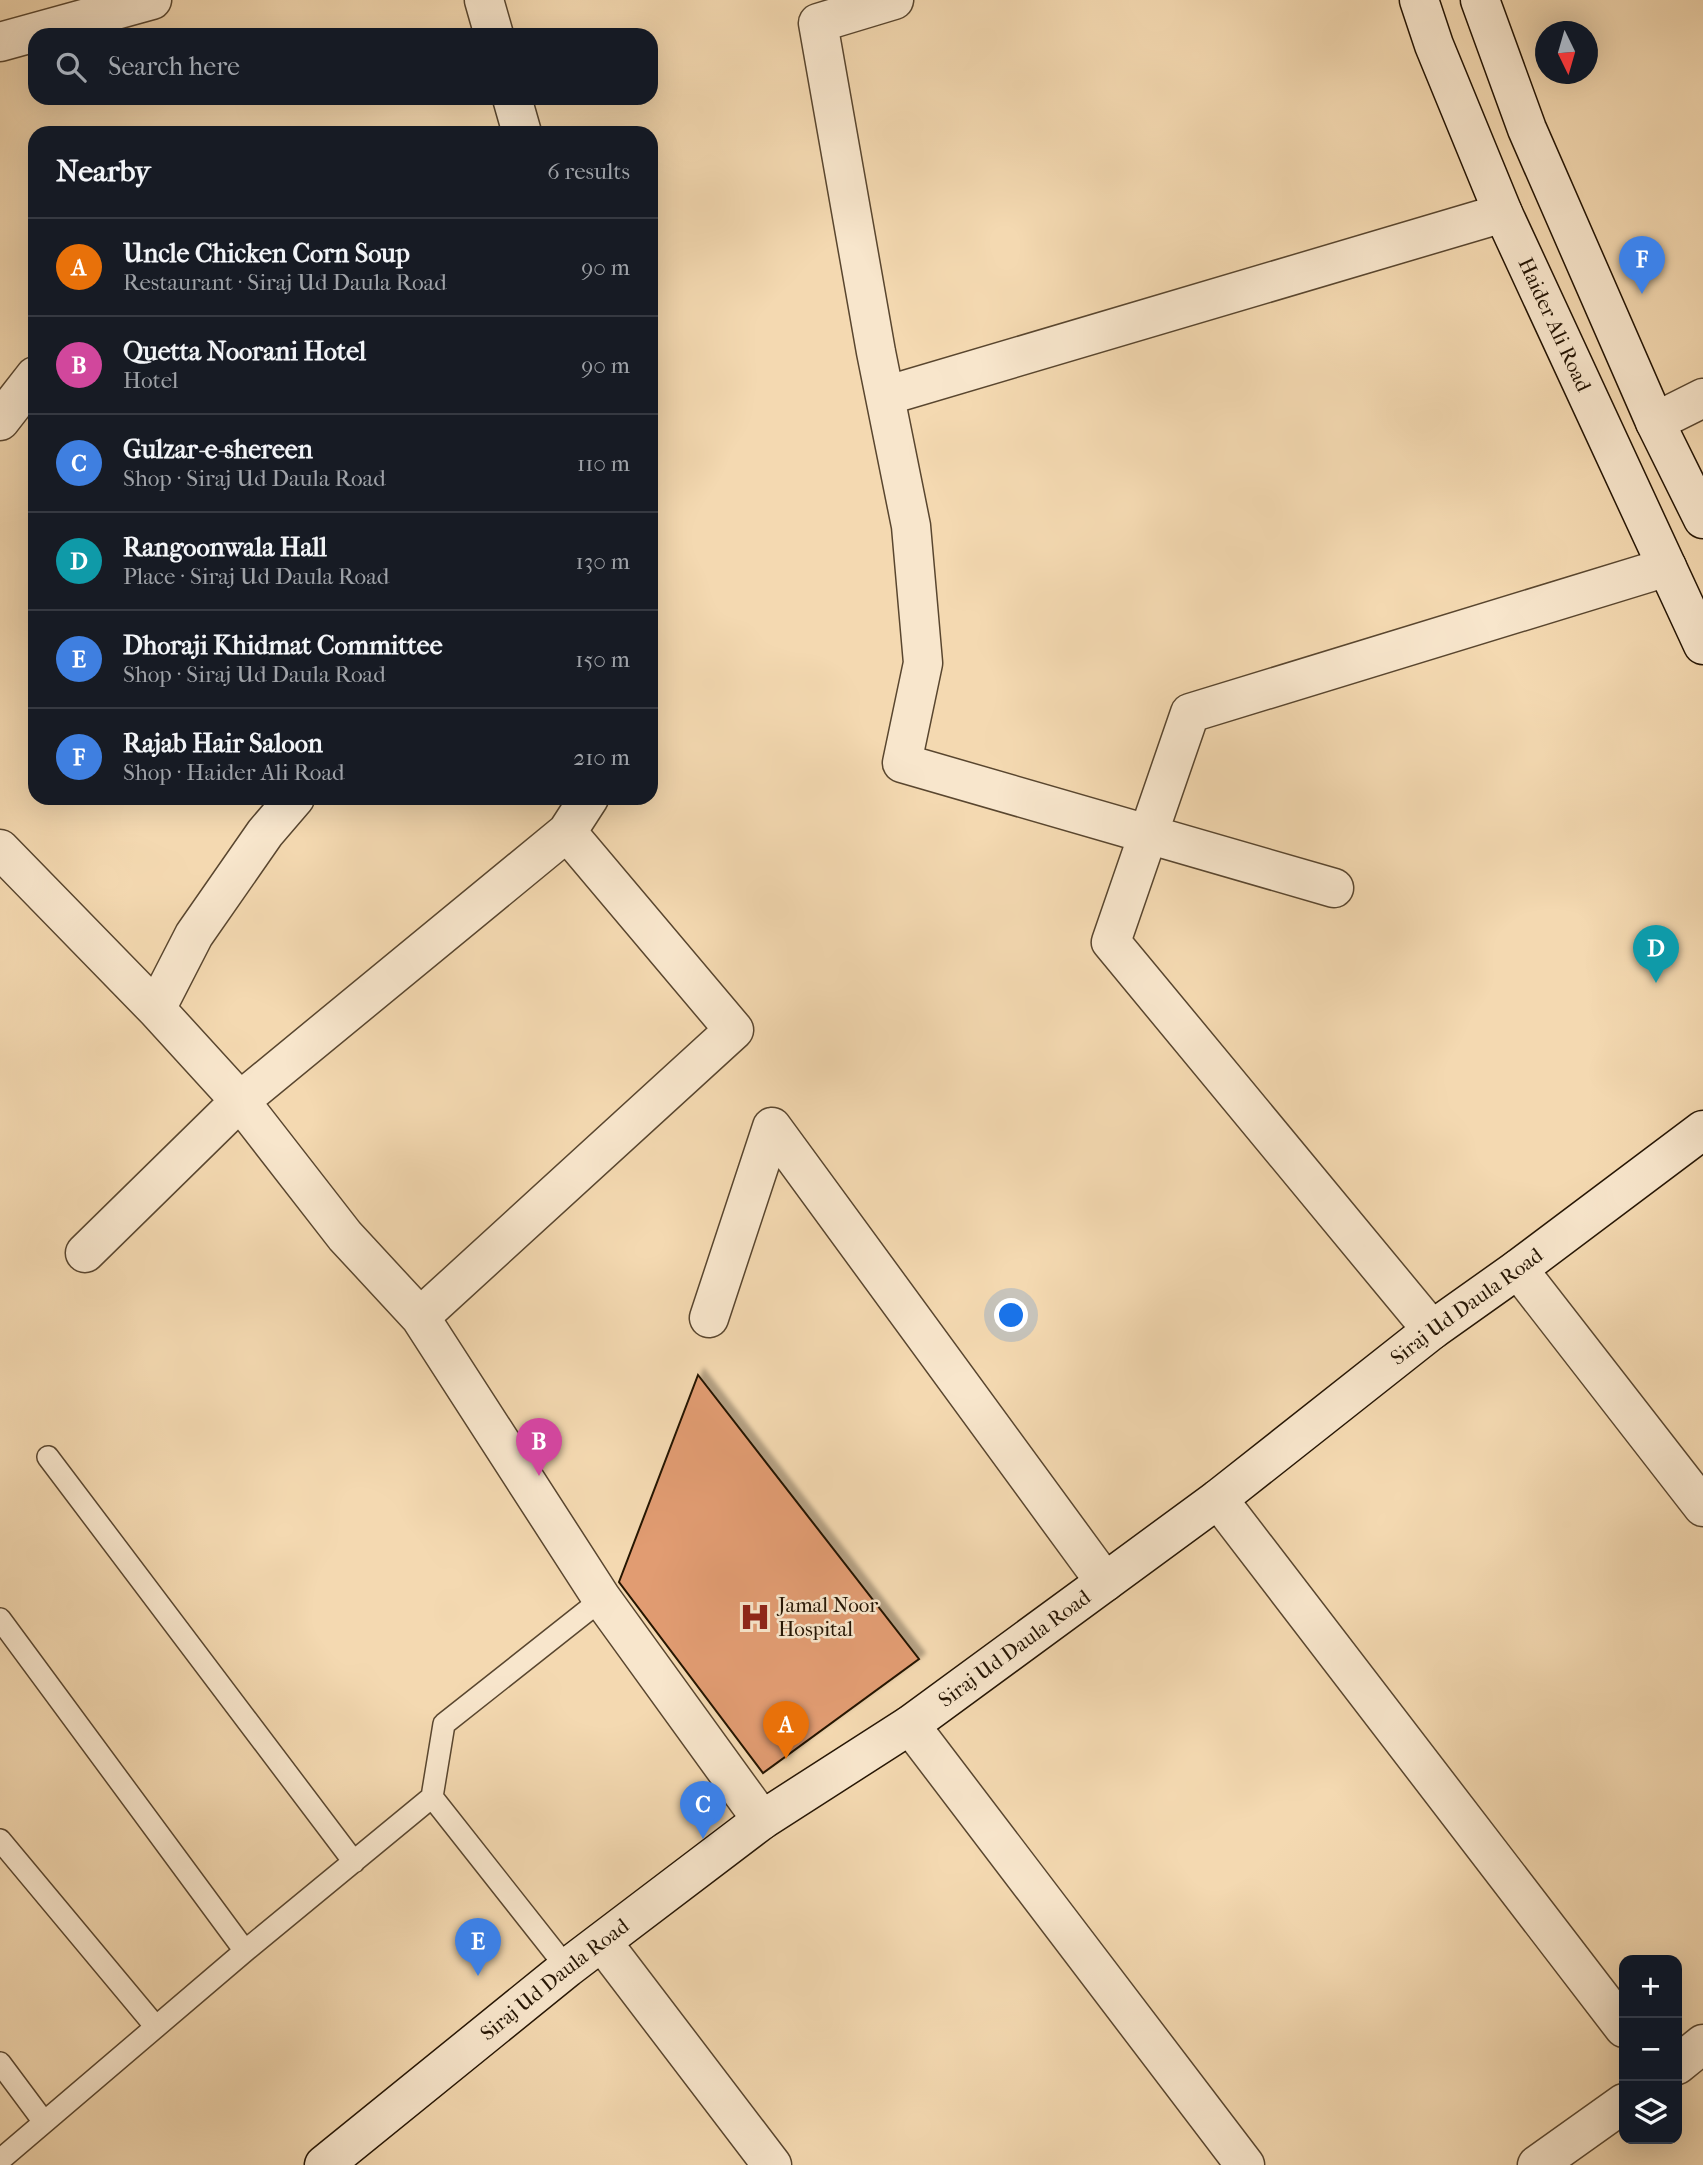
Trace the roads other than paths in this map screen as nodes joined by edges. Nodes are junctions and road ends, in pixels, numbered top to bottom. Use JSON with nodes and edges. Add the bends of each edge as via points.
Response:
{"nodes":[{"id":1,"x":152,"y":0,"type":"edge"},
{"id":2,"x":484,"y":0,"type":"edge"},
{"id":3,"x":894,"y":0,"type":"edge"},
{"id":4,"x":1419,"y":0,"type":"edge"},
{"id":5,"x":1480,"y":0,"type":"edge"},
{"id":6,"x":48,"y":28,"type":"edge"},
{"id":7,"x":492,"y":28,"type":"edge"},
{"id":8,"x":28,"y":33,"type":"edge"},
{"id":9,"x":0,"y":41,"type":"edge"},
{"id":10,"x":514,"y":105,"type":"edge"},
{"id":11,"x":520,"y":126,"type":"edge"},
{"id":12,"x":1503,"y":213,"type":"junction"},
{"id":13,"x":28,"y":385,"type":"edge"},
{"id":14,"x":885,"y":396,"type":"junction"},
{"id":15,"x":1703,"y":398,"type":"edge"},
{"id":16,"x":0,"y":421,"type":"edge"},
{"id":17,"x":1655,"y":422,"type":"junction"},
{"id":18,"x":1703,"y":519,"type":"edge"},
{"id":19,"x":1667,"y":567,"type":"junction"},
{"id":20,"x":1703,"y":645,"type":"edge"},
{"id":21,"x":289,"y":805,"type":"edge"},
{"id":22,"x":584,"y":805,"type":"edge"},
{"id":23,"x":567,"y":832,"type":"junction"},
{"id":24,"x":1148,"y":834,"type":"junction"},
{"id":25,"x":0,"y":849,"type":"edge"},
{"id":26,"x":1334,"y":888,"type":"dead end"},
{"id":27,"x":156,"y":1009,"type":"junction"},
{"id":28,"x":240,"y":1101,"type":"junction"},
{"id":29,"x":1703,"y":1130,"type":"edge"},
{"id":30,"x":85,"y":1253,"type":"dead end"},
{"id":31,"x":1518,"y":1269,"type":"junction"},
{"id":32,"x":420,"y":1317,"type":"junction"},
{"id":33,"x":709,"y":1318,"type":"dead end"},
{"id":34,"x":1432,"y":1329,"type":"junction"},
{"id":35,"x":48,"y":1457,"type":"dead end"},
{"id":36,"x":1218,"y":1499,"type":"junction"},
{"id":37,"x":1703,"y":1507,"type":"edge"},
{"id":38,"x":1105,"y":1582,"type":"junction"},
{"id":39,"x":602,"y":1599,"type":"junction"},
{"id":40,"x":0,"y":1619,"type":"edge"},
{"id":41,"x":909,"y":1724,"type":"junction"},
{"id":42,"x":432,"y":1797,"type":"junction"},
{"id":43,"x":762,"y":1820,"type":"junction"},
{"id":44,"x":0,"y":1840,"type":"edge"},
{"id":45,"x":354,"y":1861,"type":"junction"},
{"id":46,"x":602,"y":1942,"type":"junction"},
{"id":47,"x":245,"y":1951,"type":"junction"},
{"id":48,"x":567,"y":1968,"type":"junction"},
{"id":49,"x":1619,"y":2021,"type":"edge"},
{"id":50,"x":156,"y":2027,"type":"junction"},
{"id":51,"x":1703,"y":2044,"type":"edge"},
{"id":52,"x":1682,"y":2061,"type":"edge"},
{"id":53,"x":0,"y":2063,"type":"edge"},
{"id":54,"x":1619,"y":2108,"type":"edge"},
{"id":55,"x":44,"y":2122,"type":"junction"},
{"id":56,"x":0,"y":2160,"type":"edge"},
{"id":57,"x":324,"y":2165,"type":"edge"},
{"id":58,"x":772,"y":2165,"type":"edge"},
{"id":59,"x":1245,"y":2165,"type":"edge"},
{"id":60,"x":1537,"y":2165,"type":"edge"}],
"edges":[{"from":1,"to":6,"type":"street"},
{"from":2,"to":7,"type":"street"},
{"from":3,"to":14,"type":"street","via":[[818,23]]},
{"from":4,"to":12,"type":"street","name":"Haider Ali Road"},
{"from":5,"to":17,"type":"street","via":[[1527,129]]},
{"from":8,"to":9,"type":"street"},
{"from":10,"to":11,"type":"street"},
{"from":12,"to":14,"type":"street"},
{"from":12,"to":19,"type":"street","name":"Haider Ali Road"},
{"from":13,"to":16,"type":"street"},
{"from":14,"to":24,"type":"street","via":[[911,526],[923,663],[902,763]]},
{"from":15,"to":17,"type":"street"},
{"from":17,"to":18,"type":"street"},
{"from":19,"to":20,"type":"street","name":"Haider Ali Road"},
{"from":19,"to":24,"type":"street","via":[[1190,713]]},
{"from":21,"to":27,"type":"street","via":[[194,935]]},
{"from":22,"to":23,"type":"street"},
{"from":23,"to":28,"type":"street"},
{"from":23,"to":32,"type":"street","via":[[734,1031]]},
{"from":24,"to":26,"type":"street"},
{"from":24,"to":34,"type":"street","via":[[1111,942]]},
{"from":25,"to":27,"type":"street"},
{"from":27,"to":28,"type":"street"},
{"from":28,"to":30,"type":"street"},
{"from":28,"to":32,"type":"street","via":[[345,1236]]},
{"from":29,"to":31,"type":"street","name":"Siraj Ud Daula Road"},
{"from":31,"to":34,"type":"street","name":"Siraj Ud Daula Road"},
{"from":31,"to":37,"type":"street"},
{"from":32,"to":39,"type":"street"},
{"from":33,"to":38,"type":"street","via":[[772,1127]]},
{"from":34,"to":36,"type":"street","name":"Siraj Ud Daula Road"},
{"from":35,"to":45,"type":"lane"},
{"from":36,"to":38,"type":"street","name":"Siraj Ud Daula Road"},
{"from":36,"to":49,"type":"street"},
{"from":38,"to":41,"type":"street","name":"Siraj Ud Daula Road"},
{"from":39,"to":42,"type":"lane","via":[[444,1724]]},
{"from":39,"to":43,"type":"street"},
{"from":40,"to":47,"type":"lane"},
{"from":41,"to":43,"type":"street","name":"Siraj Ud Daula Road"},
{"from":41,"to":59,"type":"street"},
{"from":42,"to":45,"type":"lane"},
{"from":42,"to":48,"type":"lane"},
{"from":43,"to":46,"type":"street","name":"Siraj Ud Daula Road"},
{"from":44,"to":50,"type":"lane"},
{"from":45,"to":47,"type":"lane"},
{"from":46,"to":48,"type":"street","name":"Siraj Ud Daula Road"},
{"from":46,"to":58,"type":"street"},
{"from":47,"to":50,"type":"lane"},
{"from":48,"to":57,"type":"street","name":"Siraj Ud Daula Road"},
{"from":50,"to":55,"type":"lane"},
{"from":51,"to":52,"type":"street"},
{"from":53,"to":55,"type":"lane"},
{"from":54,"to":60,"type":"street"},
{"from":55,"to":56,"type":"lane"}]}
